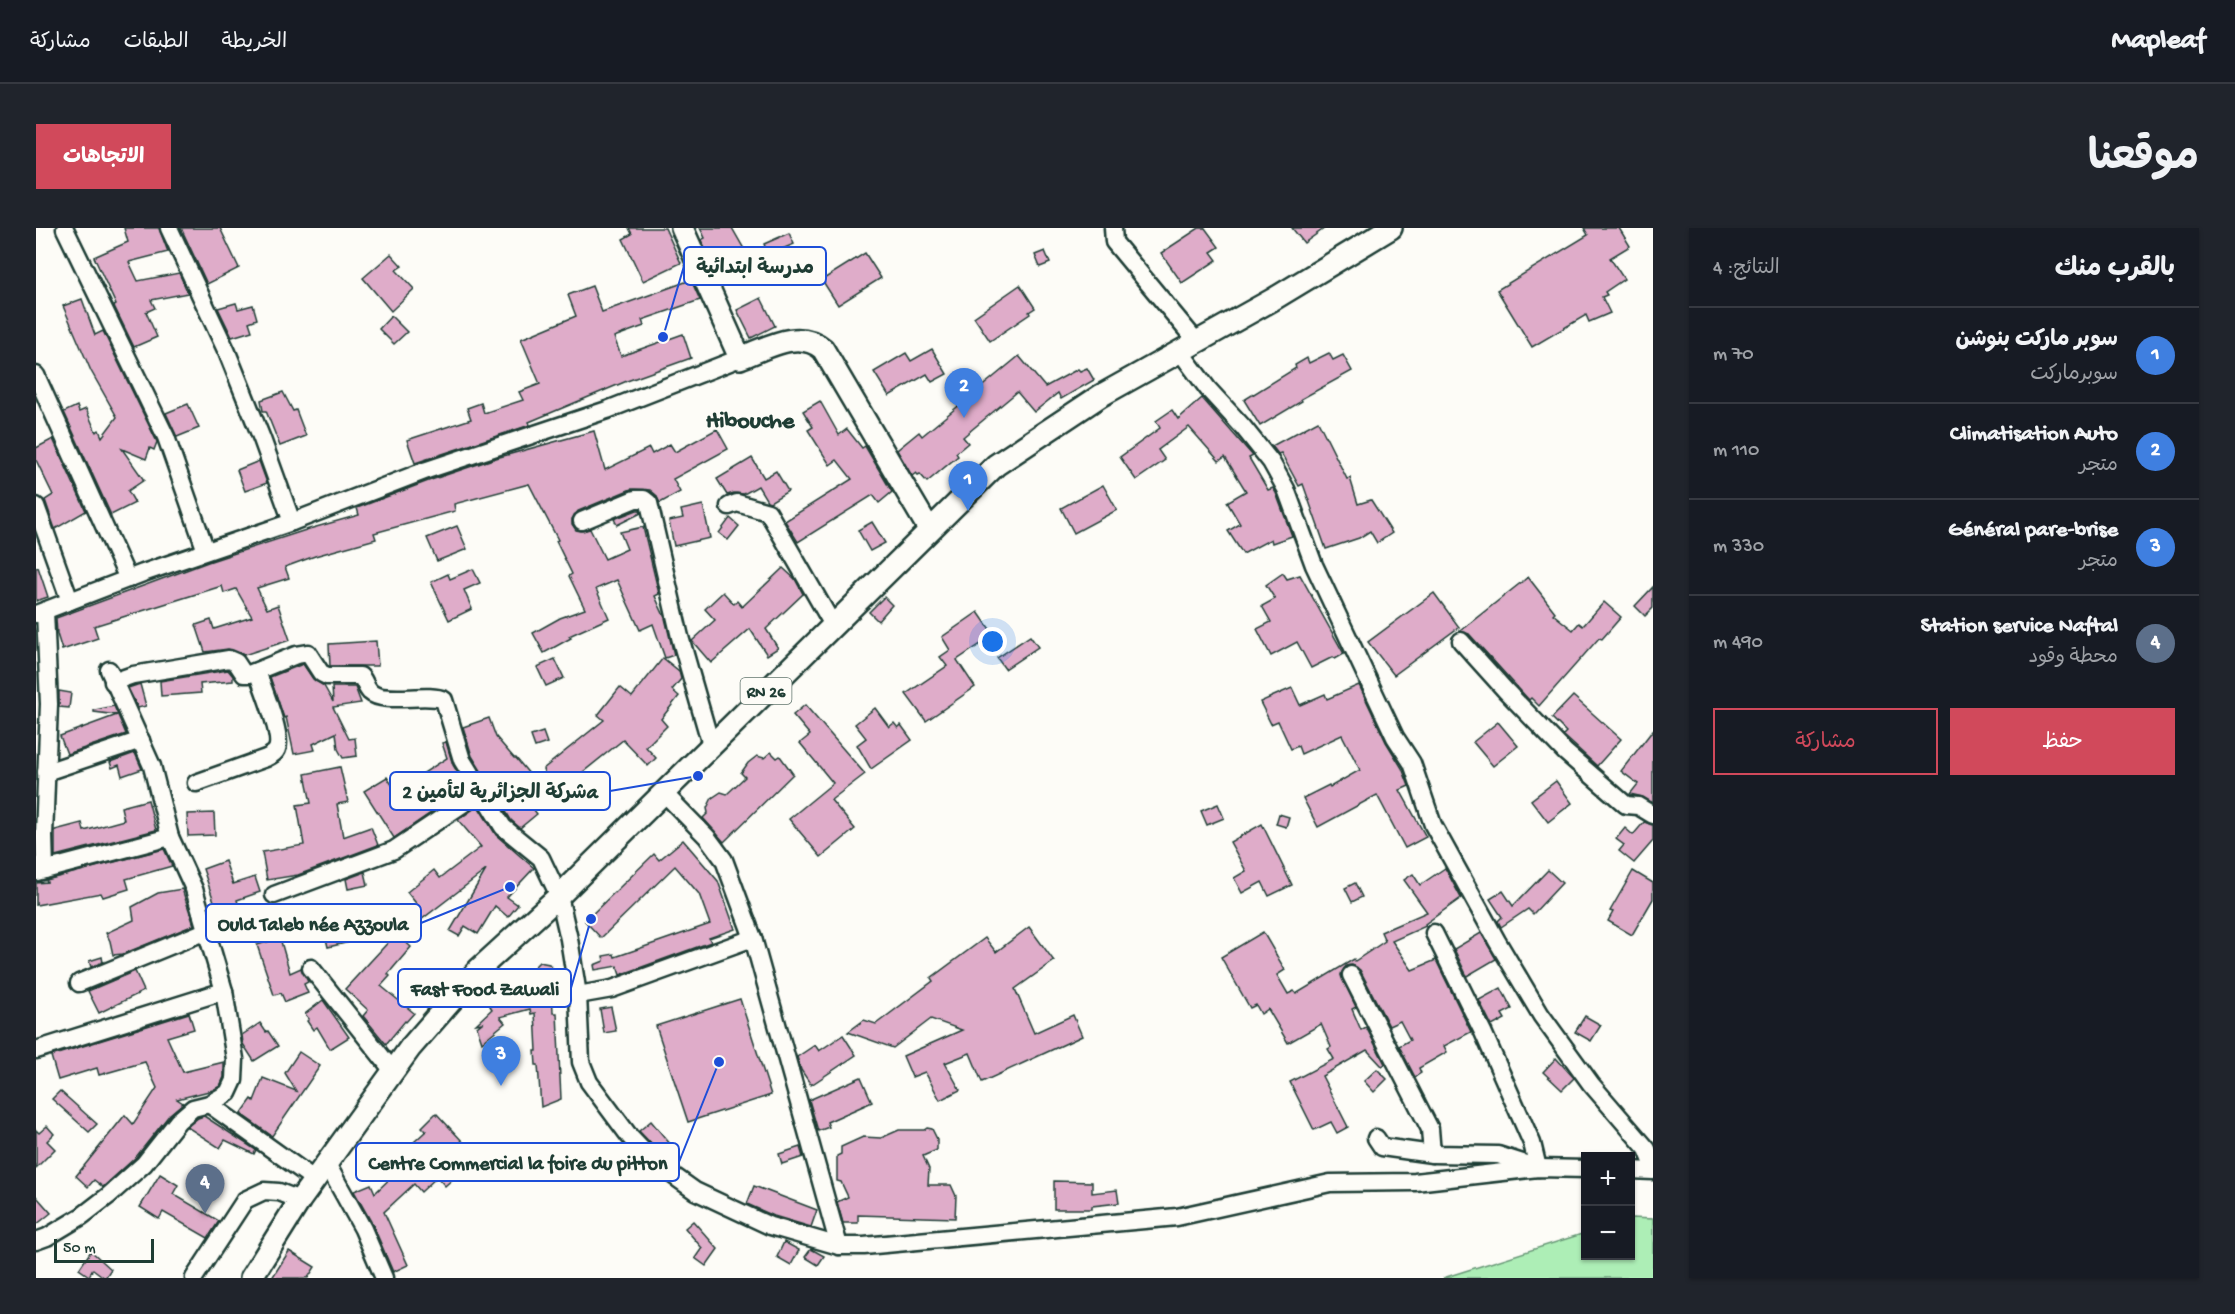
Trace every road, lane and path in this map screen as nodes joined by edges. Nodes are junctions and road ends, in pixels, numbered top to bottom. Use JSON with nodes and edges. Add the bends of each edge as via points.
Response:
{"nodes":[{"id":1,"x":169,"y":228,"type":"edge"},
{"id":2,"x":682,"y":228,"type":"edge"},
{"id":3,"x":1113,"y":228,"type":"edge"},
{"id":4,"x":1391,"y":228,"type":"edge"},
{"id":5,"x":65,"y":229,"type":"edge"},
{"id":6,"x":1187,"y":346,"type":"junction"},
{"id":7,"x":740,"y":358,"type":"junction"},
{"id":8,"x":36,"y":375,"type":"edge"},
{"id":9,"x":36,"y":506,"type":"edge"},
{"id":10,"x":729,"y":506,"type":"dead end"},
{"id":11,"x":582,"y":521,"type":"dead end"},
{"id":12,"x":292,"y":522,"type":"junction"},
{"id":13,"x":929,"y":529,"type":"junction"},
{"id":14,"x":206,"y":551,"type":"junction"},
{"id":15,"x":128,"y":579,"type":"junction"},
{"id":16,"x":70,"y":601,"type":"junction"},
{"id":17,"x":40,"y":613,"type":"edge"},
{"id":18,"x":833,"y":625,"type":"junction"},
{"id":19,"x":1461,"y":641,"type":"dead end"},
{"id":20,"x":257,"y":671,"type":"junction"},
{"id":21,"x":141,"y":740,"type":"junction"},
{"id":22,"x":711,"y":745,"type":"junction"},
{"id":23,"x":46,"y":772,"type":"junction"},
{"id":24,"x":196,"y":783,"type":"dead end"},
{"id":25,"x":482,"y":791,"type":"junction"},
{"id":26,"x":663,"y":792,"type":"junction"},
{"id":27,"x":1653,"y":815,"type":"edge"},
{"id":28,"x":170,"y":837,"type":"junction"},
{"id":29,"x":41,"y":871,"type":"edge"},
{"id":30,"x":274,"y":895,"type":"dead end"},
{"id":31,"x":559,"y":896,"type":"junction"},
{"id":32,"x":206,"y":931,"type":"junction"},
{"id":33,"x":1434,"y":933,"type":"dead end"},
{"id":34,"x":753,"y":938,"type":"junction"},
{"id":35,"x":311,"y":968,"type":"dead end"},
{"id":36,"x":1351,"y":975,"type":"dead end"},
{"id":37,"x":79,"y":983,"type":"dead end"},
{"id":38,"x":224,"y":991,"type":"junction"},
{"id":39,"x":578,"y":995,"type":"junction"},
{"id":40,"x":36,"y":1050,"type":"edge"},
{"id":41,"x":393,"y":1071,"type":"junction"},
{"id":42,"x":209,"y":1104,"type":"junction"},
{"id":43,"x":1376,"y":1138,"type":"dead end"},
{"id":44,"x":1432,"y":1154,"type":"junction"},
{"id":45,"x":1653,"y":1164,"type":"edge"},
{"id":46,"x":1538,"y":1168,"type":"junction"},
{"id":47,"x":1581,"y":1169,"type":"edge"},
{"id":48,"x":1635,"y":1170,"type":"edge"},
{"id":49,"x":1653,"y":1171,"type":"edge"},
{"id":50,"x":321,"y":1172,"type":"junction"},
{"id":51,"x":300,"y":1200,"type":"junction"},
{"id":52,"x":36,"y":1241,"type":"edge"},
{"id":53,"x":838,"y":1246,"type":"junction"},
{"id":54,"x":194,"y":1278,"type":"edge"},
{"id":55,"x":251,"y":1278,"type":"edge"},
{"id":56,"x":384,"y":1278,"type":"edge"}],
"edges":[{"from":1,"to":12,"type":"street","via":[[227,352]]},
{"from":2,"to":7,"type":"main road"},
{"from":3,"to":6,"type":"street","via":[[1114,242]]},
{"from":4,"to":6,"type":"main road","number":"RN 26"},
{"from":5,"to":14,"type":"street","via":[[166,437]]},
{"from":6,"to":13,"type":"main road","number":"RN 26","via":[[1100,396],[996,465]]},
{"from":6,"to":45,"type":"street","via":[[1208,389],[1271,462],[1286,489],[1314,565],[1395,737],[1412,764],[1433,825],[1497,941],[1541,1015],[1647,1149]]},
{"from":7,"to":12,"type":"street","via":[[607,410],[427,470]]},
{"from":7,"to":13,"type":"main road","via":[[793,339],[813,341],[823,349]]},
{"from":8,"to":15,"type":"street"},
{"from":9,"to":16,"type":"street"},
{"from":10,"to":18,"type":"street","via":[[737,503],[768,512]]},
{"from":11,"to":22,"type":"street","via":[[635,499],[649,503],[680,637]]},
{"from":12,"to":14,"type":"street"},
{"from":13,"to":18,"type":"main road","number":"RN 26"},
{"from":14,"to":15,"type":"street"},
{"from":15,"to":16,"type":"street"},
{"from":16,"to":17,"type":"street"},
{"from":17,"to":23,"type":"street","via":[[49,704]]},
{"from":18,"to":22,"type":"main road","number":"RN 26"},
{"from":19,"to":27,"type":"street","via":[[1565,752],[1626,805],[1638,806]]},
{"from":20,"to":21,"type":"street","via":[[244,674],[229,659],[111,676]]},
{"from":20,"to":24,"type":"street","via":[[277,735],[275,753]]},
{"from":20,"to":25,"type":"street","via":[[308,653],[321,673],[360,676],[375,694],[401,699],[441,698],[462,760]]},
{"from":21,"to":23,"type":"street"},
{"from":21,"to":28,"type":"street","via":[[152,766]]},
{"from":22,"to":26,"type":"main road","number":"RN 26"},
{"from":23,"to":29,"type":"street"},
{"from":25,"to":30,"type":"street","via":[[394,850]]},
{"from":25,"to":31,"type":"street","via":[[503,827],[542,858]]},
{"from":26,"to":31,"type":"main road","number":"RN 26"},
{"from":26,"to":34,"type":"street","via":[[724,860]]},
{"from":28,"to":29,"type":"street"},
{"from":28,"to":32,"type":"street","via":[[194,889]]},
{"from":31,"to":39,"type":"street"},
{"from":31,"to":41,"type":"main road","number":"RN 26","via":[[479,969]]},
{"from":32,"to":37,"type":"street"},
{"from":32,"to":38,"type":"street"},
{"from":33,"to":46,"type":"street","via":[[1483,1032],[1532,1143]]},
{"from":34,"to":39,"type":"street","via":[[612,988]]},
{"from":34,"to":53,"type":"street"},
{"from":35,"to":41,"type":"street"},
{"from":36,"to":44,"type":"street","via":[[1430,1129]]},
{"from":38,"to":40,"type":"street"},
{"from":38,"to":42,"type":"street","via":[[235,1059],[234,1080],[228,1093]]},
{"from":39,"to":53,"type":"street","via":[[581,1062],[589,1082],[653,1161],[695,1191],[770,1226]]},
{"from":41,"to":50,"type":"main road","number":"RN 26"},
{"from":42,"to":50,"type":"street"},
{"from":42,"to":52,"type":"street","via":[[193,1108],[178,1121],[144,1164],[108,1196],[82,1216]]},
{"from":43,"to":44,"type":"street","via":[[1382,1147]]},
{"from":44,"to":46,"type":"street","via":[[1498,1155]]},
{"from":46,"to":47,"type":"street"},
{"from":46,"to":53,"type":"street","via":[[1414,1182],[1330,1183],[1177,1217]]},
{"from":48,"to":49,"type":"street"},
{"from":50,"to":51,"type":"main road","number":"RN 26"},
{"from":50,"to":56,"type":"street","via":[[363,1228]]},
{"from":51,"to":54,"type":"street","via":[[264,1191],[245,1200]]},
{"from":51,"to":55,"type":"main road","number":"RN 26"}]}
